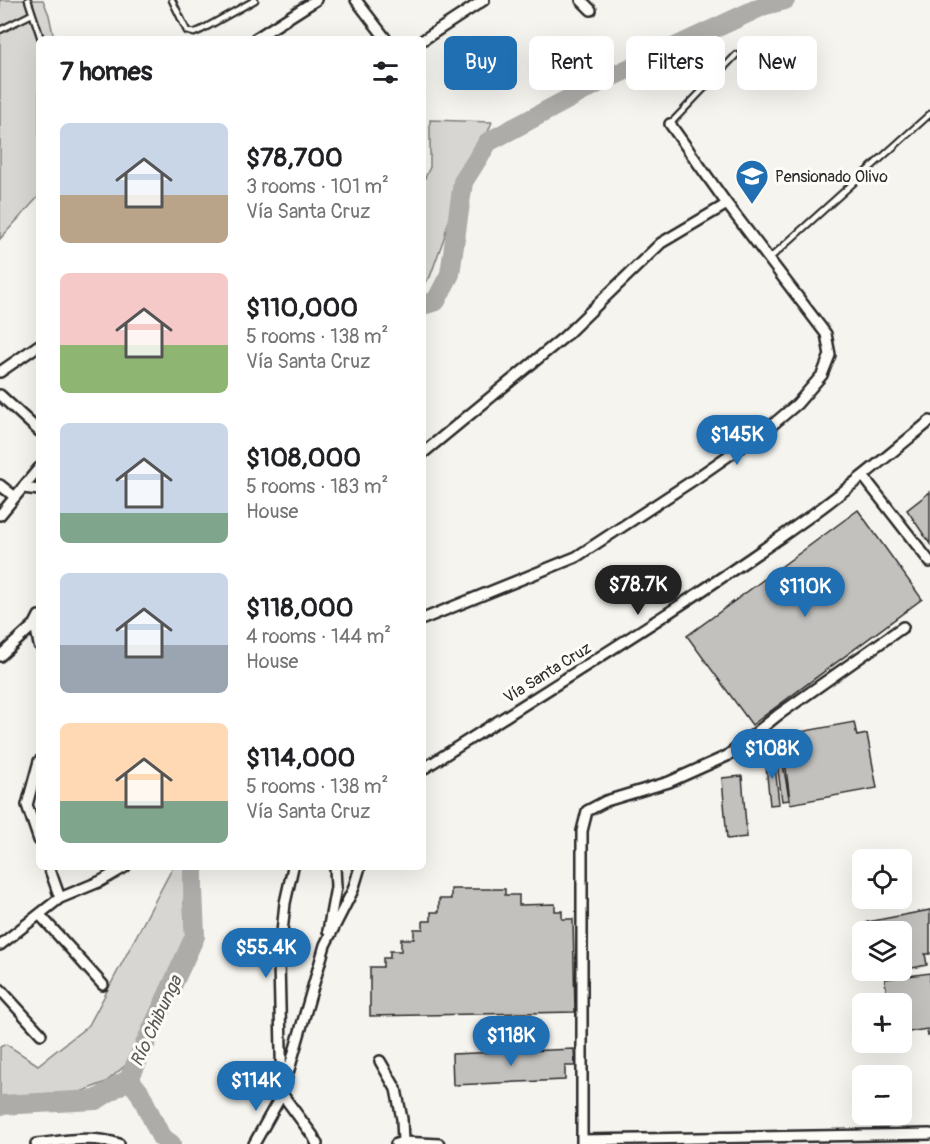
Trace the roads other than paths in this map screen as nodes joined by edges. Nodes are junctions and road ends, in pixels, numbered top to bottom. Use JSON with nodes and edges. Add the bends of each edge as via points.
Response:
{"nodes":[{"id":1,"x":28,"y":0,"type":"edge"},
{"id":2,"x":172,"y":0,"type":"edge"},
{"id":3,"x":255,"y":0,"type":"edge"},
{"id":4,"x":316,"y":0,"type":"edge"},
{"id":5,"x":356,"y":0,"type":"edge"},
{"id":6,"x":484,"y":0,"type":"edge"},
{"id":7,"x":580,"y":0,"type":"edge"},
{"id":8,"x":591,"y":10,"type":"dead end"},
{"id":9,"x":32,"y":14,"type":"junction"},
{"id":10,"x":0,"y":30,"type":"edge"},
{"id":11,"x":40,"y":36,"type":"edge"},
{"id":12,"x":260,"y":36,"type":"edge"},
{"id":13,"x":384,"y":36,"type":"edge"},
{"id":14,"x":426,"y":38,"type":"edge"},
{"id":15,"x":736,"y":55,"type":"dead end"},
{"id":16,"x":930,"y":114,"type":"edge"},
{"id":17,"x":670,"y":124,"type":"joint"},
{"id":18,"x":727,"y":204,"type":"junction"},
{"id":19,"x":769,"y":259,"type":"junction"},
{"id":20,"x":36,"y":347,"type":"edge"},
{"id":21,"x":0,"y":372,"type":"edge"},
{"id":22,"x":0,"y":395,"type":"edge"},
{"id":23,"x":930,"y":421,"type":"edge"},
{"id":24,"x":36,"y":428,"type":"edge"},
{"id":25,"x":426,"y":451,"type":"edge"},
{"id":26,"x":36,"y":472,"type":"edge"},
{"id":27,"x":863,"y":476,"type":"junction"},
{"id":28,"x":0,"y":485,"type":"edge"},
{"id":29,"x":23,"y":488,"type":"junction"},
{"id":30,"x":36,"y":490,"type":"edge"},
{"id":31,"x":15,"y":497,"type":"junction"},
{"id":32,"x":0,"y":515,"type":"edge"},
{"id":33,"x":930,"y":562,"type":"edge"},
{"id":34,"x":426,"y":618,"type":"edge"},
{"id":35,"x":36,"y":624,"type":"edge"},
{"id":36,"x":903,"y":627,"type":"dead end"},
{"id":37,"x":0,"y":656,"type":"edge"},
{"id":38,"x":426,"y":768,"type":"edge"},
{"id":39,"x":36,"y":771,"type":"edge"},
{"id":40,"x":36,"y":831,"type":"edge"},
{"id":41,"x":50,"y":870,"type":"edge"},
{"id":42,"x":120,"y":870,"type":"edge"},
{"id":43,"x":292,"y":870,"type":"edge"},
{"id":44,"x":335,"y":870,"type":"edge"},
{"id":45,"x":359,"y":870,"type":"edge"},
{"id":46,"x":60,"y":898,"type":"junction"},
{"id":47,"x":40,"y":915,"type":"junction"},
{"id":48,"x":0,"y":945,"type":"edge"},
{"id":49,"x":325,"y":945,"type":"junction"},
{"id":50,"x":103,"y":985,"type":"dead end"},
{"id":51,"x":0,"y":989,"type":"edge"},
{"id":52,"x":41,"y":1034,"type":"dead end"},
{"id":53,"x":380,"y":1061,"type":"dead end"},
{"id":54,"x":282,"y":1095,"type":"junction"},
{"id":55,"x":930,"y":1134,"type":"edge"},
{"id":56,"x":106,"y":1142,"type":"edge"},
{"id":57,"x":582,"y":1142,"type":"edge"},
{"id":58,"x":399,"y":1143,"type":"edge"},
{"id":59,"x":36,"y":1144,"type":"edge"},
{"id":60,"x":118,"y":1144,"type":"edge"},
{"id":61,"x":254,"y":1144,"type":"edge"},
{"id":62,"x":317,"y":1144,"type":"edge"},
{"id":63,"x":439,"y":1144,"type":"edge"}],
"edges":[{"from":1,"to":9,"type":"lane"},
{"from":2,"to":3,"type":"lane","via":[[187,31],[194,33]]},
{"from":4,"to":12,"type":"street"},
{"from":5,"to":13,"type":"street"},
{"from":6,"to":14,"type":"street"},
{"from":7,"to":8,"type":"street"},
{"from":9,"to":10,"type":"lane"},
{"from":9,"to":11,"type":"lane"},
{"from":15,"to":17,"type":"lane"},
{"from":16,"to":19,"type":"lane"},
{"from":17,"to":18,"type":"street"},
{"from":18,"to":19,"type":"street"},
{"from":18,"to":25,"type":"street","via":[[661,243],[564,337]]},
{"from":19,"to":34,"type":"street","via":[[826,334],[830,355],[822,375],[797,404],[695,479],[576,557]]},
{"from":20,"to":21,"type":"street"},
{"from":22,"to":24,"type":"street"},
{"from":23,"to":27,"type":"street","name":"Vía Santa Cruz"},
{"from":26,"to":29,"type":"street"},
{"from":27,"to":33,"type":"street"},
{"from":27,"to":38,"type":"street","name":"Vía Santa Cruz","via":[[680,606]]},
{"from":28,"to":31,"type":"street"},
{"from":29,"to":30,"type":"street"},
{"from":29,"to":31,"type":"street"},
{"from":31,"to":32,"type":"street"},
{"from":35,"to":37,"type":"street"},
{"from":36,"to":57,"type":"street","via":[[727,756],[669,782],[586,811],[582,831]]},
{"from":39,"to":40,"type":"street","via":[[27,805]]},
{"from":41,"to":46,"type":"street"},
{"from":42,"to":46,"type":"street"},
{"from":43,"to":54,"type":"street","via":[[279,962]]},
{"from":44,"to":49,"type":"street","via":[[336,887]]},
{"from":45,"to":49,"type":"street","via":[[353,891]]},
{"from":46,"to":47,"type":"street"},
{"from":47,"to":48,"type":"street"},
{"from":47,"to":50,"type":"street"},
{"from":49,"to":54,"type":"street"},
{"from":51,"to":52,"type":"street"},
{"from":53,"to":58,"type":"street","via":[[396,1089],[402,1119]]},
{"from":54,"to":61,"type":"street"},
{"from":54,"to":62,"type":"street"},
{"from":55,"to":57,"type":"street"},
{"from":56,"to":59,"type":"street","via":[[88,1138]]},
{"from":56,"to":60,"type":"street"},
{"from":58,"to":63,"type":"street"}]}
